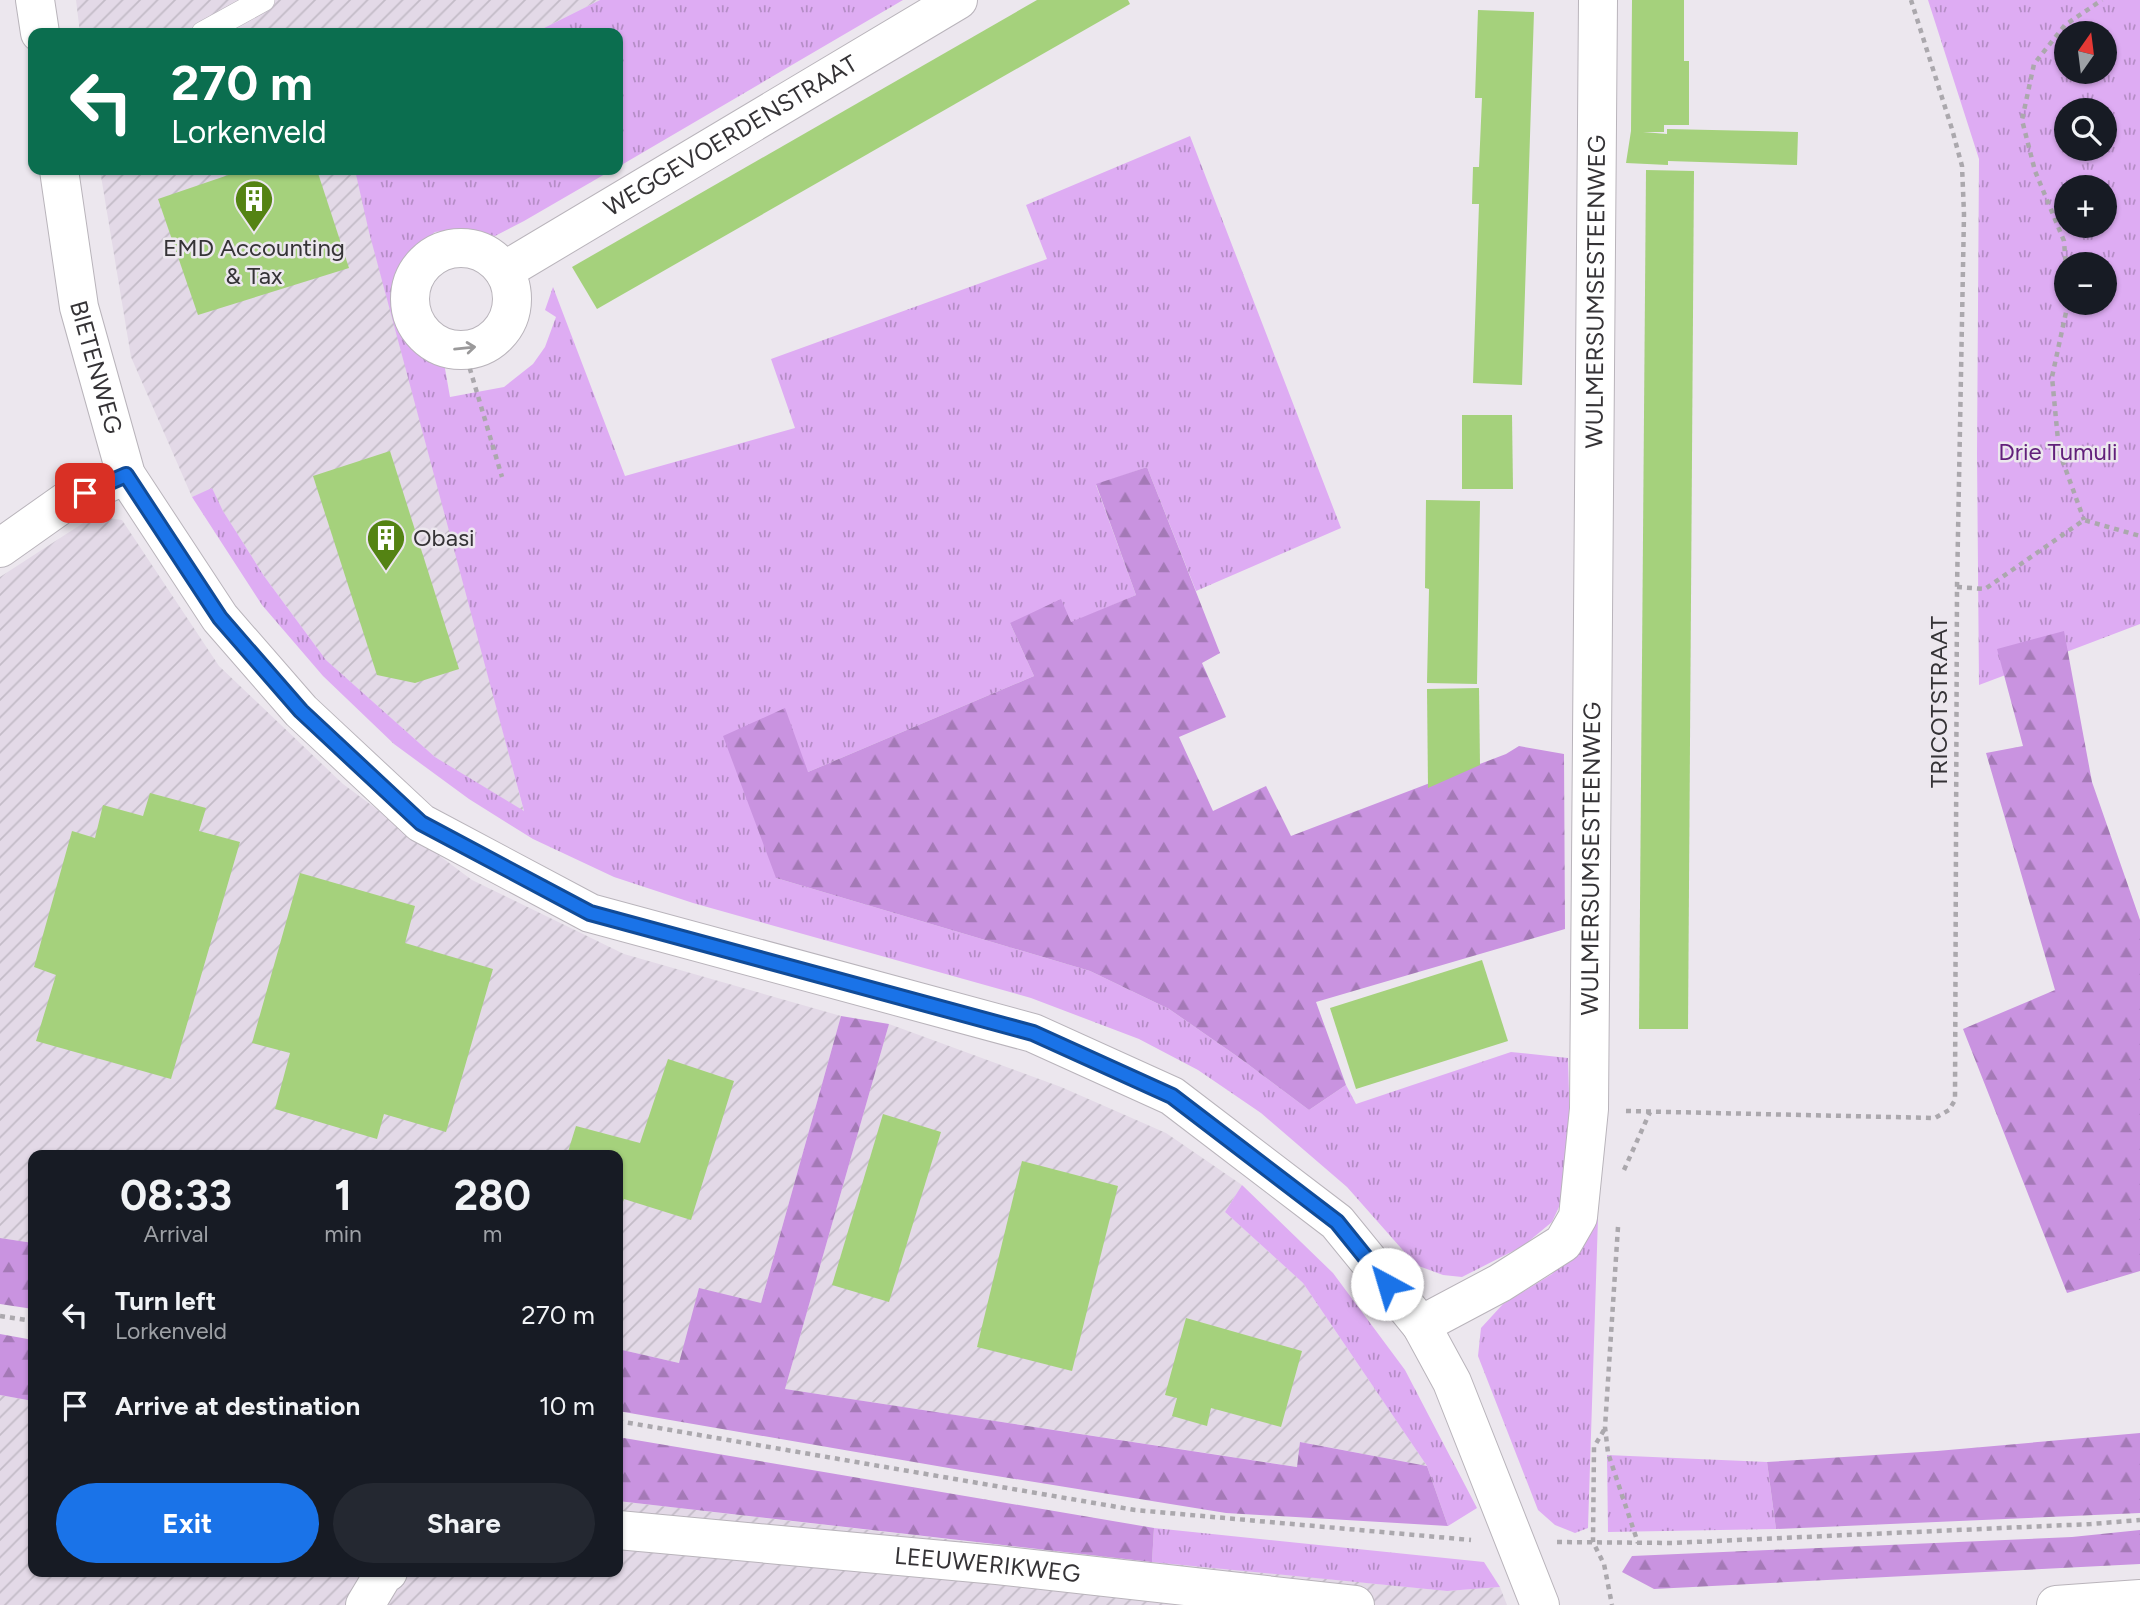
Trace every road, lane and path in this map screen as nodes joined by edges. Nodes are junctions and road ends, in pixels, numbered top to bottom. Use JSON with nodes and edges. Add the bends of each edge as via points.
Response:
{"nodes":[{"id":1,"x":35,"y":0,"type":"edge"},
{"id":2,"x":263,"y":0,"type":"edge"},
{"id":3,"x":958,"y":0,"type":"edge"},
{"id":4,"x":1598,"y":0,"type":"edge"},
{"id":5,"x":1910,"y":0,"type":"edge"},
{"id":6,"x":2102,"y":0,"type":"edge"},
{"id":7,"x":39,"y":28,"type":"edge"},
{"id":8,"x":212,"y":28,"type":"edge"},
{"id":9,"x":60,"y":175,"type":"edge"},
{"id":10,"x":2065,"y":252,"type":"edge"},
{"id":11,"x":504,"y":271,"type":"junction"},
{"id":12,"x":2065,"y":315,"type":"edge"},
{"id":13,"x":464,"y":349,"type":"junction"},
{"id":14,"x":126,"y":475,"type":"junction"},
{"id":15,"x":502,"y":477,"type":"dead end"},
{"id":16,"x":2084,"y":520,"type":"junction"},
{"id":17,"x":2140,"y":536,"type":"edge"},
{"id":18,"x":0,"y":548,"type":"edge"},
{"id":19,"x":1957,"y":587,"type":"junction"},
{"id":20,"x":1620,"y":1179,"type":"dead end"},
{"id":21,"x":1618,"y":1219,"type":"dead end"},
{"id":22,"x":0,"y":1316,"type":"edge"},
{"id":23,"x":28,"y":1320,"type":"edge"},
{"id":24,"x":1421,"y":1325,"type":"junction"},
{"id":25,"x":623,"y":1423,"type":"edge"},
{"id":26,"x":1605,"y":1427,"type":"junction"},
{"id":27,"x":2140,"y":1520,"type":"edge"},
{"id":28,"x":623,"y":1530,"type":"edge"},
{"id":29,"x":1517,"y":1542,"type":"junction"},
{"id":30,"x":1593,"y":1542,"type":"junction"},
{"id":31,"x":1638,"y":1542,"type":"junction"},
{"id":32,"x":382,"y":1577,"type":"edge"},
{"id":33,"x":2140,"y":1600,"type":"edge"},
{"id":34,"x":365,"y":1605,"type":"edge"},
{"id":35,"x":1356,"y":1605,"type":"edge"},
{"id":36,"x":1540,"y":1605,"type":"edge"},
{"id":37,"x":1612,"y":1605,"type":"edge"},
{"id":38,"x":2056,"y":1605,"type":"edge"}],
"edges":[{"from":1,"to":7,"type":"street"},
{"from":2,"to":8,"type":"lane"},
{"from":3,"to":11,"type":"street","name":"WEGGEVOERDENSTRAAT"},
{"from":4,"to":24,"type":"street","name":"WULMERSUMSESTEENWEG","via":[[1589,1109],[1578,1217],[1563,1243]]},
{"from":5,"to":19,"type":"path","name":"TRICOTSTRAAT","via":[[1962,166]]},
{"from":6,"to":10,"type":"path","via":[[2065,25],[2034,64],[2022,120]]},
{"from":9,"to":14,"type":"street","name":"BIETENWEG","via":[[79,307]]},
{"from":13,"to":11,"type":"street","one_way":true,"via":[[486,342],[508,318],[512,303]]},
{"from":11,"to":13,"type":"street","via":[[477,250],[460,248],[428,259],[417,272],[410,289],[415,323],[439,345]]},
{"from":12,"to":16,"type":"path","via":[[2052,377],[2059,451]]},
{"from":13,"to":15,"type":"path"},
{"from":14,"to":18,"type":"street","via":[[65,502]]},
{"from":14,"to":24,"type":"street","name":"BIETENWEG","via":[[220,618],[301,711],[421,823],[590,913],[1033,1033],[1172,1096],[1337,1222]]},
{"from":16,"to":17,"type":"path"},
{"from":16,"to":19,"type":"path","via":[[1985,589]]},
{"from":19,"to":20,"type":"path","name":"TRICOTSTRAAT","via":[[1955,1100],[1935,1118],[1650,1112]]},
{"from":21,"to":26,"type":"path"},
{"from":22,"to":23,"type":"path"},
{"from":24,"to":29,"type":"street","via":[[1452,1382]]},
{"from":25,"to":29,"type":"path","via":[[1135,1510]]},
{"from":26,"to":30,"type":"path","via":[[1594,1447]]},
{"from":26,"to":31,"type":"path","via":[[1608,1453]]},
{"from":27,"to":31,"type":"path"},
{"from":28,"to":35,"type":"street","name":"LEEUWERIKWEG"},
{"from":29,"to":36,"type":"street"},
{"from":30,"to":31,"type":"path"},
{"from":30,"to":37,"type":"path","via":[[1604,1564]]},
{"from":32,"to":34,"type":"street"},
{"from":33,"to":38,"type":"street"}]}
